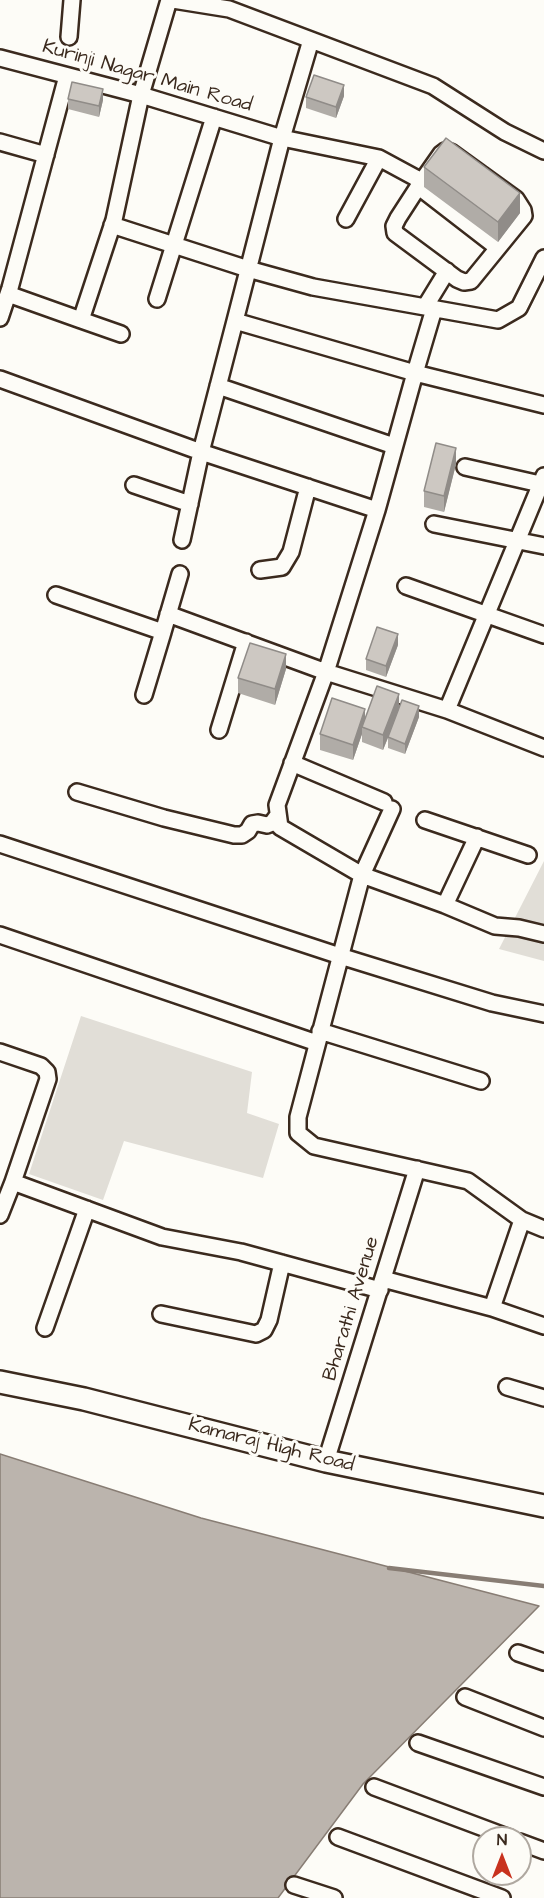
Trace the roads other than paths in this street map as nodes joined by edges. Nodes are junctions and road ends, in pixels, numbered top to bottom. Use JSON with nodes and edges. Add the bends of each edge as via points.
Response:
{"nodes":[{"id":1,"x":72,"y":0,"type":"edge"},
{"id":2,"x":171,"y":0,"type":"edge"},
{"id":3,"x":69,"y":37,"type":"dead end"},
{"id":4,"x":311,"y":40,"type":"junction"},
{"id":5,"x":0,"y":58,"type":"edge"},
{"id":6,"x":67,"y":76,"type":"junction"},
{"id":7,"x":141,"y":95,"type":"junction"},
{"id":8,"x":214,"y":117,"type":"junction"},
{"id":9,"x":282,"y":138,"type":"junction"},
{"id":10,"x":0,"y":142,"type":"edge"},
{"id":11,"x":544,"y":151,"type":"edge"},
{"id":12,"x":46,"y":155,"type":"junction"},
{"id":13,"x":379,"y":158,"type":"junction"},
{"id":14,"x":420,"y":184,"type":"junction"},
{"id":15,"x":346,"y":219,"type":"dead end"},
{"id":16,"x":112,"y":225,"type":"junction"},
{"id":17,"x":174,"y":244,"type":"junction"},
{"id":18,"x":498,"y":248,"type":"junction"},
{"id":19,"x":544,"y":258,"type":"edge"},
{"id":20,"x":248,"y":269,"type":"junction"},
{"id":21,"x":447,"y":271,"type":"junction"},
{"id":22,"x":6,"y":288,"type":"edge"},
{"id":23,"x":157,"y":299,"type":"dead end"},
{"id":24,"x":429,"y":308,"type":"junction"},
{"id":25,"x":0,"y":318,"type":"edge"},
{"id":26,"x":81,"y":320,"type":"junction"},
{"id":27,"x":235,"y":321,"type":"junction"},
{"id":28,"x":121,"y":334,"type":"dead end"},
{"id":29,"x":415,"y":373,"type":"junction"},
{"id":30,"x":0,"y":379,"type":"edge"},
{"id":31,"x":218,"y":386,"type":"junction"},
{"id":32,"x":544,"y":405,"type":"edge"},
{"id":33,"x":394,"y":446,"type":"junction"},
{"id":34,"x":201,"y":452,"type":"junction"},
{"id":35,"x":465,"y":467,"type":"dead end"},
{"id":36,"x":542,"y":480,"type":"edge"},
{"id":37,"x":134,"y":485,"type":"dead end"},
{"id":38,"x":308,"y":487,"type":"junction"},
{"id":39,"x":190,"y":504,"type":"junction"},
{"id":40,"x":377,"y":510,"type":"junction"},
{"id":41,"x":434,"y":524,"type":"dead end"},
{"id":42,"x":182,"y":540,"type":"dead end"},
{"id":43,"x":516,"y":540,"type":"junction"},
{"id":44,"x":544,"y":546,"type":"edge"},
{"id":45,"x":260,"y":570,"type":"dead end"},
{"id":46,"x":180,"y":574,"type":"dead end"},
{"id":47,"x":406,"y":586,"type":"dead end"},
{"id":48,"x":56,"y":595,"type":"dead end"},
{"id":49,"x":168,"y":614,"type":"junction"},
{"id":50,"x":485,"y":614,"type":"junction"},
{"id":51,"x":163,"y":632,"type":"junction"},
{"id":52,"x":544,"y":635,"type":"edge"},
{"id":53,"x":246,"y":642,"type":"junction"},
{"id":54,"x":326,"y":672,"type":"junction"},
{"id":55,"x":144,"y":695,"type":"dead end"},
{"id":56,"x":447,"y":710,"type":"junction"},
{"id":57,"x":219,"y":730,"type":"dead end"},
{"id":58,"x":544,"y":748,"type":"edge"},
{"id":59,"x":292,"y":763,"type":"junction"},
{"id":60,"x":77,"y":792,"type":"dead end"},
{"id":61,"x":278,"y":815,"type":"junction"},
{"id":62,"x":426,"y":820,"type":"dead end"},
{"id":63,"x":477,"y":837,"type":"junction"},
{"id":64,"x":0,"y":844,"type":"edge"},
{"id":65,"x":528,"y":855,"type":"dead end"},
{"id":66,"x":362,"y":874,"type":"junction"},
{"id":67,"x":445,"y":905,"type":"junction"},
{"id":68,"x":544,"y":934,"type":"edge"},
{"id":69,"x":0,"y":935,"type":"edge"},
{"id":70,"x":340,"y":956,"type":"junction"},
{"id":71,"x":544,"y":1014,"type":"edge"},
{"id":72,"x":319,"y":1037,"type":"junction"},
{"id":73,"x":0,"y":1052,"type":"edge"},
{"id":74,"x":481,"y":1081,"type":"dead end"},
{"id":75,"x":417,"y":1169,"type":"junction"},
{"id":76,"x":13,"y":1182,"type":"junction"},
{"id":77,"x":87,"y":1209,"type":"junction"},
{"id":78,"x":0,"y":1215,"type":"edge"},
{"id":79,"x":522,"y":1220,"type":"junction"},
{"id":80,"x":544,"y":1229,"type":"edge"},
{"id":81,"x":282,"y":1263,"type":"junction"},
{"id":82,"x":382,"y":1284,"type":"junction"},
{"id":83,"x":492,"y":1308,"type":"junction"},
{"id":84,"x":161,"y":1314,"type":"dead end"},
{"id":85,"x":544,"y":1326,"type":"edge"},
{"id":86,"x":45,"y":1328,"type":"dead end"},
{"id":87,"x":0,"y":1382,"type":"edge"},
{"id":88,"x":507,"y":1387,"type":"dead end"},
{"id":89,"x":544,"y":1398,"type":"edge"},
{"id":90,"x":326,"y":1461,"type":"junction"},
{"id":91,"x":544,"y":1506,"type":"edge"},
{"id":92,"x":518,"y":1653,"type":"dead end"},
{"id":93,"x":544,"y":1662,"type":"edge"},
{"id":94,"x":465,"y":1697,"type":"dead end"},
{"id":95,"x":544,"y":1728,"type":"edge"},
{"id":96,"x":418,"y":1743,"type":"dead end"},
{"id":97,"x":375,"y":1787,"type":"dead end"},
{"id":98,"x":544,"y":1787,"type":"edge"},
{"id":99,"x":478,"y":1826,"type":"edge"},
{"id":100,"x":338,"y":1837,"type":"dead end"},
{"id":101,"x":294,"y":1885,"type":"dead end"},
{"id":102,"x":334,"y":1898,"type":"edge"},
{"id":103,"x":502,"y":1898,"type":"edge"}],
"edges":[{"from":1,"to":3,"type":"street"},
{"from":2,"to":4,"type":"street","via":[[229,9]]},
{"from":2,"to":7,"type":"street"},
{"from":4,"to":9,"type":"street"},
{"from":4,"to":11,"type":"street","via":[[433,86],[505,132]]},
{"from":5,"to":6,"type":"street","name":"Kurinji Nagar Main Road"},
{"from":6,"to":7,"type":"street","name":"Kurinji Nagar Main Road"},
{"from":6,"to":12,"type":"street"},
{"from":7,"to":8,"type":"street","name":"Kurinji Nagar Main Road"},
{"from":7,"to":16,"type":"street"},
{"from":8,"to":9,"type":"street","name":"Kurinji Nagar Main Road"},
{"from":8,"to":17,"type":"street"},
{"from":9,"to":13,"type":"street","name":"Kurinji Nagar Main Road"},
{"from":9,"to":20,"type":"street"},
{"from":10,"to":12,"type":"street"},
{"from":12,"to":22,"type":"street"},
{"from":13,"to":14,"type":"street","name":"Kurinji Nagar Main Road","via":[[411,174]]},
{"from":13,"to":15,"type":"street"},
{"from":14,"to":18,"type":"street","name":"Kurinji Nagar Main Road"},
{"from":14,"to":18,"type":"street","via":[[445,151],[516,199],[524,216]]},
{"from":14,"to":21,"type":"street","via":[[398,218],[395,233]]},
{"from":16,"to":17,"type":"street"},
{"from":16,"to":26,"type":"street"},
{"from":17,"to":20,"type":"street"},
{"from":17,"to":23,"type":"street"},
{"from":18,"to":21,"type":"street","via":[[471,281],[464,282]]},
{"from":19,"to":24,"type":"street","via":[[519,308],[498,320]]},
{"from":20,"to":24,"type":"street"},
{"from":20,"to":27,"type":"street"},
{"from":21,"to":24,"type":"street"},
{"from":22,"to":25,"type":"street"},
{"from":22,"to":26,"type":"street"},
{"from":24,"to":29,"type":"street"},
{"from":26,"to":28,"type":"street"},
{"from":27,"to":29,"type":"street"},
{"from":27,"to":31,"type":"street"},
{"from":29,"to":32,"type":"street"},
{"from":29,"to":33,"type":"street"},
{"from":30,"to":34,"type":"street"},
{"from":31,"to":33,"type":"street"},
{"from":31,"to":34,"type":"street"},
{"from":33,"to":40,"type":"street"},
{"from":34,"to":38,"type":"street"},
{"from":34,"to":39,"type":"street"},
{"from":35,"to":36,"type":"street"},
{"from":36,"to":43,"type":"street"},
{"from":37,"to":39,"type":"street"},
{"from":38,"to":40,"type":"street"},
{"from":38,"to":45,"type":"street","via":[[291,552],[282,567]]},
{"from":39,"to":42,"type":"street"},
{"from":40,"to":54,"type":"street"},
{"from":41,"to":43,"type":"street"},
{"from":43,"to":44,"type":"street"},
{"from":43,"to":50,"type":"street"},
{"from":46,"to":49,"type":"street"},
{"from":47,"to":50,"type":"street"},
{"from":48,"to":51,"type":"street"},
{"from":49,"to":51,"type":"street"},
{"from":49,"to":53,"type":"street"},
{"from":50,"to":52,"type":"street"},
{"from":50,"to":56,"type":"street"},
{"from":51,"to":55,"type":"street"},
{"from":53,"to":54,"type":"street"},
{"from":53,"to":57,"type":"street"},
{"from":54,"to":56,"type":"street"},
{"from":54,"to":59,"type":"street"},
{"from":56,"to":58,"type":"street"},
{"from":59,"to":61,"type":"street","via":[[277,805]]},
{"from":59,"to":66,"type":"street","via":[[388,805]]},
{"from":60,"to":61,"type":"street","via":[[234,835],[242,835],[252,824],[272,823]]},
{"from":61,"to":66,"type":"street","via":[[280,828]]},
{"from":62,"to":63,"type":"street"},
{"from":63,"to":65,"type":"street"},
{"from":63,"to":67,"type":"street"},
{"from":64,"to":70,"type":"street"},
{"from":66,"to":67,"type":"street"},
{"from":66,"to":70,"type":"street"},
{"from":67,"to":68,"type":"street","via":[[495,926]]},
{"from":69,"to":72,"type":"street"},
{"from":70,"to":71,"type":"street","via":[[492,1003]]},
{"from":70,"to":72,"type":"street"},
{"from":72,"to":74,"type":"street"},
{"from":72,"to":75,"type":"street","via":[[298,1117],[298,1133],[314,1146]]},
{"from":73,"to":76,"type":"street","via":[[41,1066],[48,1079]]},
{"from":75,"to":79,"type":"street","via":[[468,1181]]},
{"from":75,"to":82,"type":"street","name":"Bharathi Avenue"},
{"from":76,"to":77,"type":"street"},
{"from":76,"to":78,"type":"street"},
{"from":77,"to":81,"type":"street","via":[[162,1237]]},
{"from":77,"to":86,"type":"street"},
{"from":79,"to":80,"type":"street"},
{"from":79,"to":83,"type":"street"},
{"from":81,"to":82,"type":"street"},
{"from":81,"to":84,"type":"street","via":[[269,1320],[264,1330],[256,1334]]},
{"from":82,"to":83,"type":"street"},
{"from":82,"to":90,"type":"street","name":"Bharathi Avenue"},
{"from":83,"to":85,"type":"street"},
{"from":87,"to":90,"type":"street","name":"Kamaraj High Road"},
{"from":88,"to":89,"type":"street"},
{"from":90,"to":91,"type":"street","name":"Kamaraj High Road"},
{"from":92,"to":93,"type":"street"},
{"from":94,"to":95,"type":"street"},
{"from":96,"to":98,"type":"street"},
{"from":97,"to":99,"type":"street"},
{"from":100,"to":103,"type":"street"},
{"from":101,"to":102,"type":"street"}]}
